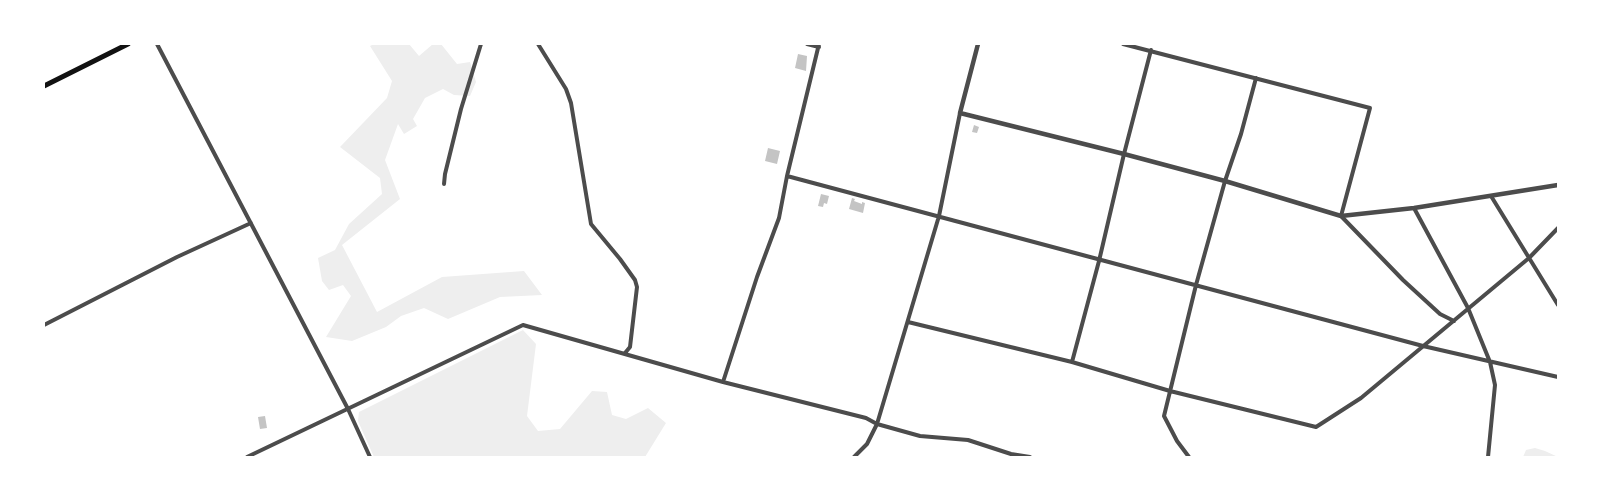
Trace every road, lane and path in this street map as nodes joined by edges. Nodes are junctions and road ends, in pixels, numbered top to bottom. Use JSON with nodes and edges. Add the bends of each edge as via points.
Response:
{"nodes":[{"id":1,"x":127,"y":44,"type":"edge"},
{"id":2,"x":157,"y":44,"type":"edge"},
{"id":3,"x":481,"y":44,"type":"edge"},
{"id":4,"x":538,"y":44,"type":"edge"},
{"id":5,"x":807,"y":44,"type":"edge"},
{"id":6,"x":978,"y":44,"type":"edge"},
{"id":7,"x":1123,"y":44,"type":"edge"},
{"id":8,"x":819,"y":45,"type":"edge"},
{"id":9,"x":1151,"y":50,"type":"junction"},
{"id":10,"x":1256,"y":78,"type":"junction"},
{"id":11,"x":44,"y":86,"type":"edge"},
{"id":12,"x":960,"y":113,"type":"junction"},
{"id":13,"x":1124,"y":154,"type":"junction"},
{"id":14,"x":787,"y":176,"type":"junction"},
{"id":15,"x":1225,"y":181,"type":"junction"},
{"id":16,"x":444,"y":184,"type":"dead end"},
{"id":17,"x":1558,"y":184,"type":"edge"},
{"id":18,"x":1490,"y":196,"type":"junction"},
{"id":19,"x":1414,"y":208,"type":"junction"},
{"id":20,"x":939,"y":216,"type":"junction"},
{"id":21,"x":1341,"y":216,"type":"junction"},
{"id":22,"x":251,"y":223,"type":"junction"},
{"id":23,"x":1558,"y":228,"type":"edge"},
{"id":24,"x":1529,"y":258,"type":"junction"},
{"id":25,"x":1100,"y":261,"type":"junction"},
{"id":26,"x":1196,"y":285,"type":"junction"},
{"id":27,"x":1558,"y":305,"type":"edge"},
{"id":28,"x":1468,"y":308,"type":"junction"},
{"id":29,"x":1454,"y":321,"type":"junction"},
{"id":30,"x":908,"y":322,"type":"junction"},
{"id":31,"x":44,"y":325,"type":"edge"},
{"id":32,"x":1423,"y":346,"type":"junction"},
{"id":33,"x":625,"y":354,"type":"junction"},
{"id":34,"x":1072,"y":362,"type":"junction"},
{"id":35,"x":1490,"y":362,"type":"junction"},
{"id":36,"x":1558,"y":377,"type":"edge"},
{"id":37,"x":723,"y":382,"type":"junction"},
{"id":38,"x":1170,"y":391,"type":"junction"},
{"id":39,"x":348,"y":409,"type":"junction"},
{"id":40,"x":877,"y":424,"type":"junction"},
{"id":41,"x":248,"y":457,"type":"edge"},
{"id":42,"x":370,"y":457,"type":"edge"},
{"id":43,"x":854,"y":457,"type":"edge"},
{"id":44,"x":1030,"y":457,"type":"edge"},
{"id":45,"x":1189,"y":457,"type":"edge"},
{"id":46,"x":1488,"y":457,"type":"edge"}],
"edges":[{"from":1,"to":11,"type":"main road"},
{"from":2,"to":22,"type":"street"},
{"from":3,"to":16,"type":"street","via":[[461,109]]},
{"from":4,"to":33,"type":"street","via":[[566,88],[571,103],[591,224],[620,259],[637,287],[630,347]]},
{"from":5,"to":8,"type":"street"},
{"from":6,"to":12,"type":"street"},
{"from":7,"to":9,"type":"street"},
{"from":8,"to":14,"type":"street"},
{"from":9,"to":10,"type":"street"},
{"from":9,"to":13,"type":"street"},
{"from":10,"to":15,"type":"street"},
{"from":10,"to":21,"type":"street","via":[[1370,108]]},
{"from":12,"to":13,"type":"street"},
{"from":12,"to":20,"type":"street"},
{"from":13,"to":15,"type":"street"},
{"from":13,"to":25,"type":"street"},
{"from":14,"to":20,"type":"street"},
{"from":14,"to":37,"type":"street","via":[[779,218]]},
{"from":15,"to":21,"type":"street"},
{"from":15,"to":26,"type":"street"},
{"from":17,"to":18,"type":"street"},
{"from":18,"to":19,"type":"street"},
{"from":18,"to":24,"type":"street"},
{"from":19,"to":21,"type":"street"},
{"from":19,"to":28,"type":"street"},
{"from":20,"to":25,"type":"street"},
{"from":20,"to":30,"type":"street"},
{"from":21,"to":29,"type":"street","via":[[1403,280],[1440,314]]},
{"from":22,"to":31,"type":"street"},
{"from":22,"to":39,"type":"street"},
{"from":23,"to":24,"type":"street"},
{"from":24,"to":27,"type":"street"},
{"from":24,"to":28,"type":"street"},
{"from":25,"to":26,"type":"street"},
{"from":25,"to":34,"type":"street"},
{"from":26,"to":32,"type":"street"},
{"from":26,"to":38,"type":"street"},
{"from":28,"to":29,"type":"street"},
{"from":28,"to":35,"type":"street"},
{"from":29,"to":32,"type":"street"},
{"from":30,"to":34,"type":"street"},
{"from":30,"to":40,"type":"street"},
{"from":32,"to":35,"type":"street"},
{"from":32,"to":38,"type":"street","via":[[1361,398],[1316,428]]},
{"from":33,"to":37,"type":"street"},
{"from":33,"to":39,"type":"street","via":[[523,325]]},
{"from":34,"to":38,"type":"street"},
{"from":35,"to":36,"type":"street"},
{"from":35,"to":46,"type":"street","via":[[1495,384]]},
{"from":37,"to":40,"type":"street","via":[[866,418]]},
{"from":38,"to":45,"type":"street","via":[[1164,416]]},
{"from":39,"to":41,"type":"street"},
{"from":39,"to":42,"type":"street"},
{"from":40,"to":43,"type":"street"},
{"from":40,"to":44,"type":"street","via":[[920,436],[968,440]]}]}
